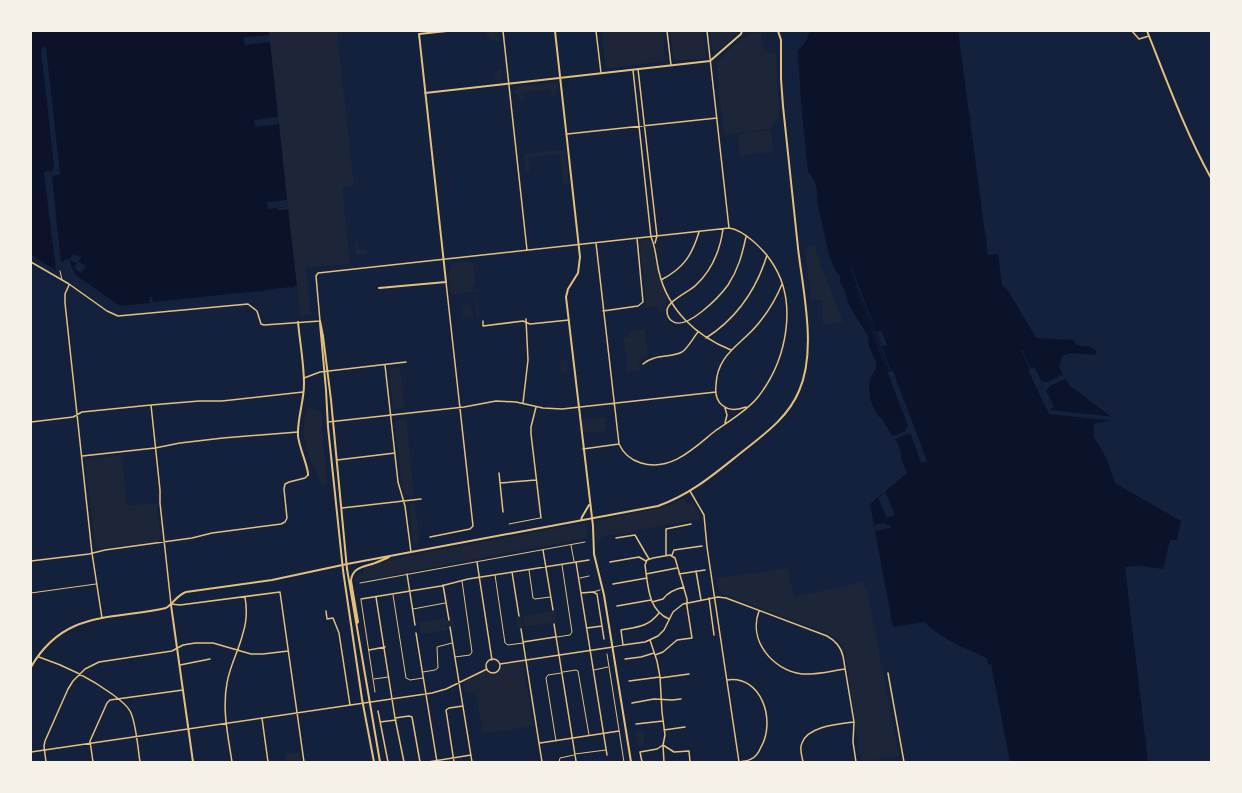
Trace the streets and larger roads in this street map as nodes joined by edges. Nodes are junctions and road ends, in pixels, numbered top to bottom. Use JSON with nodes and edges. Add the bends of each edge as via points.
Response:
{"nodes":[{"id":1,"x":447,"y":31,"type":"edge"},
{"id":2,"x":503,"y":31,"type":"edge"},
{"id":3,"x":556,"y":31,"type":"edge"},
{"id":4,"x":596,"y":31,"type":"edge"},
{"id":5,"x":667,"y":31,"type":"edge"},
{"id":6,"x":707,"y":31,"type":"edge"},
{"id":7,"x":742,"y":31,"type":"edge"},
{"id":8,"x":778,"y":31,"type":"edge"},
{"id":9,"x":1132,"y":31,"type":"edge"},
{"id":10,"x":1147,"y":31,"type":"edge"},
{"id":11,"x":419,"y":33,"type":"edge"},
{"id":12,"x":1149,"y":36,"type":"junction"},
{"id":13,"x":710,"y":61,"type":"junction"},
{"id":14,"x":671,"y":66,"type":"junction"},
{"id":15,"x":638,"y":69,"type":"junction"},
{"id":16,"x":633,"y":70,"type":"junction"},
{"id":17,"x":601,"y":74,"type":"junction"},
{"id":18,"x":561,"y":78,"type":"junction"},
{"id":19,"x":509,"y":83,"type":"junction"},
{"id":20,"x":425,"y":93,"type":"junction"},
{"id":21,"x":717,"y":118,"type":"junction"},
{"id":22,"x":639,"y":126,"type":"junction"},
{"id":23,"x":645,"y":126,"type":"junction"},
{"id":24,"x":567,"y":134,"type":"junction"},
{"id":25,"x":649,"y":165,"type":"junction"},
{"id":26,"x":643,"y":166,"type":"junction"},
{"id":27,"x":1211,"y":178,"type":"edge"},
{"id":28,"x":647,"y":196,"type":"junction"},
{"id":29,"x":652,"y":196,"type":"junction"},
{"id":30,"x":729,"y":228,"type":"junction"},
{"id":31,"x":723,"y":229,"type":"junction"},
{"id":32,"x":699,"y":232,"type":"junction"},
{"id":33,"x":657,"y":236,"type":"junction"},
{"id":34,"x":651,"y":237,"type":"junction"},
{"id":35,"x":746,"y":237,"type":"junction"},
{"id":36,"x":637,"y":238,"type":"junction"},
{"id":37,"x":596,"y":243,"type":"junction"},
{"id":38,"x":655,"y":243,"type":"junction"},
{"id":39,"x":579,"y":244,"type":"junction"},
{"id":40,"x":527,"y":250,"type":"junction"},
{"id":41,"x":767,"y":255,"type":"junction"},
{"id":42,"x":444,"y":259,"type":"junction"},
{"id":43,"x":31,"y":262,"type":"edge"},
{"id":44,"x":60,"y":270,"type":"dead end"},
{"id":45,"x":661,"y":280,"type":"junction"},
{"id":46,"x":63,"y":281,"type":"junction"},
{"id":47,"x":446,"y":282,"type":"junction"},
{"id":48,"x":69,"y":284,"type":"junction"},
{"id":49,"x":782,"y":284,"type":"junction"},
{"id":50,"x":379,"y":288,"type":"dead end"},
{"id":51,"x":671,"y":302,"type":"junction"},
{"id":52,"x":603,"y":310,"type":"junction"},
{"id":53,"x":526,"y":319,"type":"dead end"},
{"id":54,"x":569,"y":320,"type":"junction"},
{"id":55,"x":320,"y":321,"type":"junction"},
{"id":56,"x":483,"y":321,"type":"dead end"},
{"id":57,"x":686,"y":321,"type":"junction"},
{"id":58,"x":298,"y":322,"type":"junction"},
{"id":59,"x":527,"y":323,"type":"junction"},
{"id":60,"x":698,"y":332,"type":"junction"},
{"id":61,"x":706,"y":338,"type":"junction"},
{"id":62,"x":731,"y":350,"type":"junction"},
{"id":63,"x":406,"y":362,"type":"dead end"},
{"id":64,"x":385,"y":364,"type":"junction"},
{"id":65,"x":643,"y":364,"type":"dead end"},
{"id":66,"x":324,"y":371,"type":"junction"},
{"id":67,"x":327,"y":371,"type":"junction"},
{"id":68,"x":304,"y":378,"type":"junction"},
{"id":69,"x":303,"y":392,"type":"junction"},
{"id":70,"x":716,"y":392,"type":"junction"},
{"id":71,"x":523,"y":403,"type":"junction"},
{"id":72,"x":614,"y":404,"type":"junction"},
{"id":73,"x":150,"y":405,"type":"junction"},
{"id":74,"x":724,"y":406,"type":"junction"},
{"id":75,"x":536,"y":407,"type":"junction"},
{"id":76,"x":578,"y":407,"type":"junction"},
{"id":77,"x":747,"y":407,"type":"junction"},
{"id":78,"x":460,"y":408,"type":"junction"},
{"id":79,"x":77,"y":415,"type":"junction"},
{"id":80,"x":390,"y":415,"type":"junction"},
{"id":81,"x":31,"y":422,"type":"edge"},
{"id":82,"x":328,"y":422,"type":"junction"},
{"id":83,"x":332,"y":422,"type":"junction"},
{"id":84,"x":724,"y":425,"type":"junction"},
{"id":85,"x":298,"y":432,"type":"junction"},
{"id":86,"x":619,"y":444,"type":"junction"},
{"id":87,"x":155,"y":448,"type":"junction"},
{"id":88,"x":583,"y":449,"type":"junction"},
{"id":89,"x":394,"y":453,"type":"junction"},
{"id":90,"x":82,"y":456,"type":"junction"},
{"id":91,"x":336,"y":460,"type":"junction"},
{"id":92,"x":499,"y":473,"type":"dead end"},
{"id":93,"x":308,"y":475,"type":"joint"},
{"id":94,"x":536,"y":480,"type":"junction"},
{"id":95,"x":500,"y":483,"type":"junction"},
{"id":96,"x":690,"y":491,"type":"junction"},
{"id":97,"x":421,"y":499,"type":"dead end"},
{"id":98,"x":404,"y":501,"type":"junction"},
{"id":99,"x":590,"y":505,"type":"junction"},
{"id":100,"x":342,"y":508,"type":"junction"},
{"id":101,"x":503,"y":512,"type":"dead end"},
{"id":102,"x":541,"y":518,"type":"joint"},
{"id":103,"x":592,"y":518,"type":"junction"},
{"id":104,"x":581,"y":520,"type":"junction"},
{"id":105,"x":509,"y":524,"type":"dead end"},
{"id":106,"x":692,"y":524,"type":"dead end"},
{"id":107,"x":430,"y":537,"type":"dead end"},
{"id":108,"x":616,"y":538,"type":"dead end"},
{"id":109,"x":164,"y":542,"type":"junction"},
{"id":110,"x":585,"y":542,"type":"dead end"},
{"id":111,"x":571,"y":544,"type":"junction"},
{"id":112,"x":702,"y":546,"type":"dead end"},
{"id":113,"x":543,"y":550,"type":"junction"},
{"id":114,"x":92,"y":552,"type":"junction"},
{"id":115,"x":411,"y":552,"type":"junction"},
{"id":116,"x":666,"y":555,"type":"junction"},
{"id":117,"x":392,"y":556,"type":"junction"},
{"id":118,"x":672,"y":556,"type":"junction"},
{"id":119,"x":649,"y":559,"type":"junction"},
{"id":120,"x":591,"y":560,"type":"dead end"},
{"id":121,"x":31,"y":561,"type":"edge"},
{"id":122,"x":646,"y":561,"type":"junction"},
{"id":123,"x":477,"y":562,"type":"junction"},
{"id":124,"x":575,"y":562,"type":"junction"},
{"id":125,"x":610,"y":562,"type":"dead end"},
{"id":126,"x":343,"y":564,"type":"junction"},
{"id":127,"x":347,"y":564,"type":"junction"},
{"id":128,"x":561,"y":564,"type":"junction"},
{"id":129,"x":546,"y":567,"type":"junction"},
{"id":130,"x":677,"y":568,"type":"junction"},
{"id":131,"x":529,"y":569,"type":"junction"},
{"id":132,"x":705,"y":570,"type":"dead end"},
{"id":133,"x":696,"y":571,"type":"junction"},
{"id":134,"x":512,"y":572,"type":"junction"},
{"id":135,"x":407,"y":574,"type":"junction"},
{"id":136,"x":646,"y":574,"type":"junction"},
{"id":137,"x":679,"y":574,"type":"junction"},
{"id":138,"x":495,"y":575,"type":"junction"},
{"id":139,"x":589,"y":576,"type":"dead end"},
{"id":140,"x":479,"y":578,"type":"junction"},
{"id":141,"x":579,"y":578,"type":"junction"},
{"id":142,"x":647,"y":578,"type":"junction"},
{"id":143,"x":461,"y":580,"type":"junction"},
{"id":144,"x":360,"y":583,"type":"dead end"},
{"id":145,"x":97,"y":584,"type":"junction"},
{"id":146,"x":613,"y":584,"type":"dead end"},
{"id":147,"x":444,"y":585,"type":"junction"},
{"id":148,"x":684,"y":587,"type":"junction"},
{"id":149,"x":600,"y":590,"type":"dead end"},
{"id":150,"x":410,"y":592,"type":"junction"},
{"id":151,"x":593,"y":592,"type":"junction"},
{"id":152,"x":31,"y":593,"type":"edge"},
{"id":153,"x":581,"y":593,"type":"junction"},
{"id":154,"x":393,"y":594,"type":"junction"},
{"id":155,"x":245,"y":597,"type":"junction"},
{"id":156,"x":376,"y":597,"type":"junction"},
{"id":157,"x":550,"y":597,"type":"junction"},
{"id":158,"x":715,"y":597,"type":"junction"},
{"id":159,"x":709,"y":598,"type":"junction"},
{"id":160,"x":361,"y":599,"type":"joint"},
{"id":161,"x":701,"y":600,"type":"junction"},
{"id":162,"x":651,"y":601,"type":"junction"},
{"id":163,"x":687,"y":602,"type":"junction"},
{"id":164,"x":446,"y":603,"type":"junction"},
{"id":165,"x":171,"y":604,"type":"junction"},
{"id":166,"x":617,"y":606,"type":"dead end"},
{"id":167,"x":413,"y":609,"type":"junction"},
{"id":168,"x":553,"y":610,"type":"dead end"},
{"id":169,"x":759,"y":610,"type":"junction"},
{"id":170,"x":326,"y":612,"type":"dead end"},
{"id":171,"x":659,"y":613,"type":"junction"},
{"id":172,"x":519,"y":616,"type":"dead end"},
{"id":173,"x":102,"y":618,"type":"junction"},
{"id":174,"x":669,"y":618,"type":"junction"},
{"id":175,"x":449,"y":620,"type":"dead end"},
{"id":176,"x":356,"y":624,"type":"junction"},
{"id":177,"x":554,"y":624,"type":"dead end"},
{"id":178,"x":415,"y":625,"type":"dead end"},
{"id":179,"x":602,"y":626,"type":"junction"},
{"id":180,"x":450,"y":627,"type":"dead end"},
{"id":181,"x":587,"y":628,"type":"junction"},
{"id":182,"x":521,"y":629,"type":"dead end"},
{"id":183,"x":416,"y":633,"type":"dead end"},
{"id":184,"x":714,"y":635,"type":"dead end"},
{"id":185,"x":556,"y":637,"type":"junction"},
{"id":186,"x":604,"y":639,"type":"dead end"},
{"id":187,"x":650,"y":640,"type":"junction"},
{"id":188,"x":523,"y":642,"type":"junction"},
{"id":189,"x":453,"y":643,"type":"junction"},
{"id":190,"x":624,"y":645,"type":"junction"},
{"id":191,"x":613,"y":646,"type":"junction"},
{"id":192,"x":385,"y":647,"type":"junction"},
{"id":193,"x":178,"y":648,"type":"junction"},
{"id":194,"x":237,"y":650,"type":"junction"},
{"id":195,"x":369,"y":650,"type":"junction"},
{"id":196,"x":591,"y":650,"type":"junction"},
{"id":197,"x":288,"y":651,"type":"junction"},
{"id":198,"x":607,"y":654,"type":"dead end"},
{"id":199,"x":655,"y":654,"type":"junction"},
{"id":200,"x":559,"y":655,"type":"junction"},
{"id":201,"x":37,"y":656,"type":"junction"},
{"id":202,"x":455,"y":657,"type":"junction"},
{"id":203,"x":210,"y":659,"type":"dead end"},
{"id":204,"x":492,"y":660,"type":"junction"},
{"id":205,"x":526,"y":660,"type":"junction"},
{"id":206,"x":625,"y":660,"type":"dead end"},
{"id":207,"x":500,"y":664,"type":"junction"},
{"id":208,"x":180,"y":665,"type":"junction"},
{"id":209,"x":31,"y":667,"type":"edge"},
{"id":210,"x":609,"y":667,"type":"junction"},
{"id":211,"x":487,"y":669,"type":"junction"},
{"id":212,"x":845,"y":669,"type":"junction"},
{"id":213,"x":594,"y":670,"type":"junction"},
{"id":214,"x":422,"y":672,"type":"junction"},
{"id":215,"x":562,"y":672,"type":"junction"},
{"id":216,"x":79,"y":673,"type":"junction"},
{"id":217,"x":888,"y":673,"type":"dead end"},
{"id":218,"x":688,"y":674,"type":"dead end"},
{"id":219,"x":389,"y":677,"type":"junction"},
{"id":220,"x":660,"y":677,"type":"junction"},
{"id":221,"x":424,"y":678,"type":"junction"},
{"id":222,"x":373,"y":679,"type":"junction"},
{"id":223,"x":727,"y":680,"type":"junction"},
{"id":224,"x":629,"y":682,"type":"dead end"},
{"id":225,"x":459,"y":683,"type":"junction"},
{"id":226,"x":183,"y":690,"type":"junction"},
{"id":227,"x":375,"y":692,"type":"dead end"},
{"id":228,"x":426,"y":694,"type":"junction"},
{"id":229,"x":119,"y":699,"type":"junction"},
{"id":230,"x":661,"y":699,"type":"junction"},
{"id":231,"x":681,"y":699,"type":"dead end"},
{"id":232,"x":392,"y":700,"type":"junction"},
{"id":233,"x":369,"y":703,"type":"junction"},
{"id":234,"x":632,"y":703,"type":"dead end"},
{"id":235,"x":363,"y":704,"type":"junction"},
{"id":236,"x":350,"y":705,"type":"junction"},
{"id":237,"x":463,"y":706,"type":"junction"},
{"id":238,"x":378,"y":711,"type":"dead end"},
{"id":239,"x":297,"y":712,"type":"junction"},
{"id":240,"x":262,"y":718,"type":"junction"},
{"id":241,"x":395,"y":719,"type":"junction"},
{"id":242,"x":663,"y":720,"type":"junction"},
{"id":243,"x":227,"y":722,"type":"junction"},
{"id":244,"x":380,"y":722,"type":"junction"},
{"id":245,"x":854,"y":722,"type":"junction"},
{"id":246,"x":636,"y":724,"type":"dead end"},
{"id":247,"x":685,"y":727,"type":"dead end"},
{"id":248,"x":189,"y":729,"type":"junction"},
{"id":249,"x":664,"y":730,"type":"junction"},
{"id":250,"x":619,"y":731,"type":"junction"},
{"id":251,"x":604,"y":733,"type":"junction"},
{"id":252,"x":589,"y":736,"type":"junction"},
{"id":253,"x":136,"y":737,"type":"junction"},
{"id":254,"x":573,"y":738,"type":"junction"},
{"id":255,"x":556,"y":741,"type":"junction"},
{"id":256,"x":539,"y":743,"type":"junction"},
{"id":257,"x":90,"y":744,"type":"junction"},
{"id":258,"x":663,"y":744,"type":"junction"},
{"id":259,"x":44,"y":750,"type":"junction"},
{"id":260,"x":606,"y":750,"type":"junction"},
{"id":261,"x":31,"y":752,"type":"edge"},
{"id":262,"x":471,"y":755,"type":"junction"},
{"id":263,"x":575,"y":755,"type":"junction"},
{"id":264,"x":607,"y":755,"type":"dead end"},
{"id":265,"x":454,"y":758,"type":"junction"},
{"id":266,"x":437,"y":761,"type":"edge"},
{"id":267,"x":576,"y":761,"type":"dead end"},
{"id":268,"x":46,"y":762,"type":"edge"},
{"id":269,"x":93,"y":762,"type":"edge"},
{"id":270,"x":140,"y":762,"type":"edge"},
{"id":271,"x":193,"y":762,"type":"edge"},
{"id":272,"x":232,"y":762,"type":"edge"},
{"id":273,"x":268,"y":762,"type":"edge"},
{"id":274,"x":304,"y":762,"type":"edge"},
{"id":275,"x":374,"y":762,"type":"edge"},
{"id":276,"x":380,"y":762,"type":"edge"},
{"id":277,"x":388,"y":762,"type":"edge"},
{"id":278,"x":404,"y":762,"type":"edge"},
{"id":279,"x":420,"y":762,"type":"edge"},
{"id":280,"x":428,"y":762,"type":"edge"},
{"id":281,"x":454,"y":762,"type":"edge"},
{"id":282,"x":472,"y":762,"type":"edge"},
{"id":283,"x":542,"y":762,"type":"edge"},
{"id":284,"x":559,"y":762,"type":"edge"},
{"id":285,"x":624,"y":762,"type":"edge"},
{"id":286,"x":631,"y":762,"type":"edge"},
{"id":287,"x":642,"y":762,"type":"edge"},
{"id":288,"x":664,"y":762,"type":"edge"},
{"id":289,"x":690,"y":762,"type":"edge"},
{"id":290,"x":739,"y":762,"type":"edge"},
{"id":291,"x":803,"y":762,"type":"edge"},
{"id":292,"x":856,"y":762,"type":"edge"},
{"id":293,"x":904,"y":762,"type":"edge"}],
"edges":[{"from":1,"to":11,"type":"street"},
{"from":2,"to":19,"type":"street"},
{"from":3,"to":18,"type":"street"},
{"from":4,"to":17,"type":"street"},
{"from":5,"to":14,"type":"street"},
{"from":6,"to":13,"type":"street"},
{"from":7,"to":13,"type":"street"},
{"from":8,"to":96,"type":"street","via":[[781,40],[783,106],[807,320],[806,371],[796,398],[780,419]]},
{"from":9,"to":12,"type":"street","via":[[1139,39]]},
{"from":10,"to":12,"type":"street"},
{"from":11,"to":20,"type":"street"},
{"from":12,"to":27,"type":"street","via":[[1181,116]]},
{"from":13,"to":14,"type":"street"},
{"from":13,"to":21,"type":"street"},
{"from":14,"to":15,"type":"street"},
{"from":15,"to":16,"type":"street"},
{"from":15,"to":23,"type":"street"},
{"from":16,"to":17,"type":"street"},
{"from":16,"to":22,"type":"street"},
{"from":17,"to":18,"type":"street"},
{"from":18,"to":19,"type":"street"},
{"from":18,"to":24,"type":"street"},
{"from":19,"to":20,"type":"street"},
{"from":19,"to":40,"type":"street"},
{"from":20,"to":42,"type":"street"},
{"from":21,"to":23,"type":"street"},
{"from":21,"to":30,"type":"street"},
{"from":22,"to":23,"type":"street"},
{"from":22,"to":24,"type":"street"},
{"from":22,"to":26,"type":"street"},
{"from":23,"to":25,"type":"street"},
{"from":24,"to":39,"type":"street"},
{"from":25,"to":26,"type":"street"},
{"from":25,"to":29,"type":"street"},
{"from":26,"to":28,"type":"street"},
{"from":28,"to":29,"type":"street"},
{"from":28,"to":34,"type":"street"},
{"from":29,"to":33,"type":"street"},
{"from":30,"to":31,"type":"street"},
{"from":30,"to":35,"type":"street"},
{"from":31,"to":32,"type":"street"},
{"from":31,"to":51,"type":"street","via":[[720,247],[709,270],[695,287]]},
{"from":32,"to":33,"type":"street"},
{"from":32,"to":45,"type":"street","via":[[693,250],[685,262]]},
{"from":33,"to":34,"type":"street"},
{"from":33,"to":38,"type":"street"},
{"from":34,"to":36,"type":"street"},
{"from":34,"to":38,"type":"street"},
{"from":35,"to":41,"type":"street"},
{"from":35,"to":57,"type":"street","via":[[739,265],[727,286],[708,307]]},
{"from":36,"to":37,"type":"street"},
{"from":36,"to":52,"type":"street","via":[[643,302],[638,306]]},
{"from":37,"to":39,"type":"street"},
{"from":37,"to":52,"type":"street"},
{"from":38,"to":45,"type":"street"},
{"from":39,"to":40,"type":"street"},
{"from":39,"to":54,"type":"street","via":[[579,267],[566,294]]},
{"from":40,"to":42,"type":"street"},
{"from":41,"to":49,"type":"street","via":[[775,266]]},
{"from":41,"to":61,"type":"street","via":[[757,282],[743,304],[723,326]]},
{"from":42,"to":47,"type":"street"},
{"from":42,"to":55,"type":"street","via":[[318,273],[316,276]]},
{"from":43,"to":46,"type":"street"},
{"from":44,"to":46,"type":"street"},
{"from":45,"to":51,"type":"street"},
{"from":46,"to":48,"type":"street"},
{"from":47,"to":50,"type":"street"},
{"from":47,"to":78,"type":"street"},
{"from":48,"to":58,"type":"street","via":[[97,305],[118,316],[245,304],[256,311],[262,324]]},
{"from":48,"to":79,"type":"street","via":[[65,299]]},
{"from":49,"to":62,"type":"street","via":[[762,320]]},
{"from":49,"to":77,"type":"street","via":[[787,312],[781,350],[769,381]]},
{"from":51,"to":57,"type":"street"},
{"from":51,"to":57,"type":"street","via":[[667,310],[668,316],[676,323]]},
{"from":52,"to":72,"type":"street"},
{"from":53,"to":59,"type":"street"},
{"from":54,"to":59,"type":"street"},
{"from":54,"to":76,"type":"street"},
{"from":55,"to":58,"type":"street"},
{"from":55,"to":66,"type":"street"},
{"from":55,"to":67,"type":"street"},
{"from":56,"to":59,"type":"street","via":[[483,326],[523,321]]},
{"from":57,"to":60,"type":"street"},
{"from":58,"to":68,"type":"street"},
{"from":59,"to":71,"type":"street","via":[[528,360]]},
{"from":60,"to":61,"type":"street"},
{"from":60,"to":65,"type":"street","via":[[683,351],[660,356]]},
{"from":61,"to":62,"type":"street"},
{"from":62,"to":70,"type":"street","via":[[719,368]]},
{"from":63,"to":64,"type":"street"},
{"from":64,"to":67,"type":"street"},
{"from":64,"to":80,"type":"street"},
{"from":66,"to":67,"type":"street"},
{"from":66,"to":68,"type":"street"},
{"from":66,"to":82,"type":"street"},
{"from":67,"to":83,"type":"street"},
{"from":68,"to":69,"type":"street"},
{"from":69,"to":73,"type":"street","via":[[222,401]]},
{"from":69,"to":85,"type":"street"},
{"from":70,"to":72,"type":"street"},
{"from":70,"to":74,"type":"street","via":[[718,401]]},
{"from":71,"to":75,"type":"street"},
{"from":71,"to":78,"type":"street","via":[[496,401]]},
{"from":72,"to":76,"type":"street"},
{"from":72,"to":86,"type":"street"},
{"from":73,"to":79,"type":"street","via":[[82,412]]},
{"from":73,"to":87,"type":"street"},
{"from":74,"to":77,"type":"street","via":[[735,410]]},
{"from":74,"to":84,"type":"street","via":[[727,415]]},
{"from":75,"to":76,"type":"street"},
{"from":75,"to":94,"type":"street","via":[[530,430]]},
{"from":76,"to":88,"type":"street"},
{"from":77,"to":84,"type":"street"},
{"from":78,"to":80,"type":"street"},
{"from":78,"to":107,"type":"street","via":[[472,528]]},
{"from":79,"to":81,"type":"street"},
{"from":79,"to":90,"type":"street"},
{"from":80,"to":83,"type":"street"},
{"from":80,"to":89,"type":"street"},
{"from":82,"to":83,"type":"street"},
{"from":82,"to":126,"type":"street"},
{"from":83,"to":91,"type":"street"},
{"from":84,"to":86,"type":"street","via":[[686,454],[660,465],[636,461],[628,456]]},
{"from":85,"to":87,"type":"street","via":[[180,443]]},
{"from":85,"to":93,"type":"street"},
{"from":86,"to":88,"type":"street"},
{"from":87,"to":90,"type":"street"},
{"from":87,"to":109,"type":"street"},
{"from":88,"to":99,"type":"street"},
{"from":89,"to":91,"type":"street"},
{"from":89,"to":98,"type":"street"},
{"from":90,"to":114,"type":"street"},
{"from":91,"to":100,"type":"street"},
{"from":92,"to":95,"type":"street"},
{"from":93,"to":109,"type":"street","via":[[285,484],[287,518],[281,524]]},
{"from":94,"to":95,"type":"street"},
{"from":94,"to":102,"type":"street"},
{"from":95,"to":101,"type":"street"},
{"from":96,"to":103,"type":"street","via":[[658,506]]},
{"from":96,"to":158,"type":"street","via":[[704,515]]},
{"from":97,"to":98,"type":"street"},
{"from":98,"to":100,"type":"street"},
{"from":98,"to":115,"type":"street"},
{"from":99,"to":103,"type":"street"},
{"from":99,"to":104,"type":"street"},
{"from":100,"to":127,"type":"street"},
{"from":102,"to":105,"type":"street"},
{"from":103,"to":104,"type":"street"},
{"from":103,"to":191,"type":"street","via":[[595,559]]},
{"from":104,"to":115,"type":"street"},
{"from":106,"to":116,"type":"street","via":[[666,529]]},
{"from":108,"to":119,"type":"street","via":[[635,534]]},
{"from":109,"to":114,"type":"street"},
{"from":109,"to":165,"type":"street"},
{"from":110,"to":111,"type":"street"},
{"from":111,"to":113,"type":"street"},
{"from":111,"to":124,"type":"street"},
{"from":112,"to":118,"type":"street","via":[[674,550]]},
{"from":113,"to":123,"type":"street"},
{"from":113,"to":129,"type":"street"},
{"from":114,"to":121,"type":"street"},
{"from":114,"to":145,"type":"street"},
{"from":115,"to":117,"type":"street"},
{"from":116,"to":118,"type":"street"},
{"from":116,"to":119,"type":"street"},
{"from":117,"to":127,"type":"street"},
{"from":117,"to":176,"type":"street","via":[[360,567],[352,575],[358,622]]},
{"from":118,"to":130,"type":"street"},
{"from":119,"to":122,"type":"street"},
{"from":120,"to":124,"type":"street"},
{"from":122,"to":125,"type":"street","via":[[639,557]]},
{"from":122,"to":136,"type":"street"},
{"from":123,"to":135,"type":"street"},
{"from":123,"to":140,"type":"street"},
{"from":124,"to":128,"type":"street"},
{"from":124,"to":141,"type":"street"},
{"from":126,"to":127,"type":"street"},
{"from":126,"to":165,"type":"street","via":[[272,580],[186,592]]},
{"from":126,"to":235,"type":"street"},
{"from":127,"to":176,"type":"street"},
{"from":128,"to":129,"type":"street"},
{"from":128,"to":185,"type":"street","via":[[572,632],[570,636]]},
{"from":129,"to":131,"type":"street"},
{"from":129,"to":157,"type":"street"},
{"from":130,"to":136,"type":"street"},
{"from":130,"to":137,"type":"street"},
{"from":131,"to":134,"type":"street"},
{"from":131,"to":157,"type":"street","via":[[533,598]]},
{"from":132,"to":133,"type":"street"},
{"from":133,"to":137,"type":"street"},
{"from":133,"to":161,"type":"street"},
{"from":134,"to":138,"type":"street"},
{"from":134,"to":172,"type":"street"},
{"from":135,"to":144,"type":"street"},
{"from":135,"to":150,"type":"street"},
{"from":136,"to":142,"type":"street"},
{"from":137,"to":148,"type":"street"},
{"from":138,"to":140,"type":"street"},
{"from":138,"to":188,"type":"street","via":[[506,643],[508,645]]},
{"from":139,"to":141,"type":"street"},
{"from":140,"to":143,"type":"street"},
{"from":140,"to":204,"type":"street"},
{"from":141,"to":153,"type":"street"},
{"from":142,"to":146,"type":"street"},
{"from":142,"to":162,"type":"street"},
{"from":143,"to":147,"type":"street"},
{"from":143,"to":202,"type":"street","via":[[472,652],[470,655]]},
{"from":145,"to":152,"type":"street"},
{"from":145,"to":173,"type":"street"},
{"from":147,"to":150,"type":"street"},
{"from":147,"to":164,"type":"street"},
{"from":148,"to":162,"type":"street","via":[[674,590],[663,599]]},
{"from":148,"to":163,"type":"street"},
{"from":149,"to":151,"type":"street"},
{"from":150,"to":154,"type":"street"},
{"from":150,"to":167,"type":"street"},
{"from":151,"to":153,"type":"street"},
{"from":151,"to":179,"type":"street","via":[[597,594]]},
{"from":153,"to":181,"type":"street"},
{"from":154,"to":156,"type":"street"},
{"from":154,"to":221,"type":"street","via":[[406,678]]},
{"from":155,"to":165,"type":"street"},
{"from":155,"to":194,"type":"street","via":[[245,625]]},
{"from":155,"to":197,"type":"street","via":[[280,592]]},
{"from":156,"to":160,"type":"street"},
{"from":156,"to":192,"type":"street"},
{"from":157,"to":168,"type":"street"},
{"from":158,"to":159,"type":"street"},
{"from":158,"to":169,"type":"street","via":[[726,598]]},
{"from":158,"to":223,"type":"street"},
{"from":159,"to":161,"type":"street"},
{"from":159,"to":184,"type":"street"},
{"from":160,"to":195,"type":"street"},
{"from":161,"to":163,"type":"street"},
{"from":162,"to":166,"type":"street"},
{"from":162,"to":171,"type":"street"},
{"from":163,"to":174,"type":"street","via":[[675,609]]},
{"from":163,"to":199,"type":"street","via":[[692,638],[677,640],[663,652]]},
{"from":164,"to":167,"type":"street"},
{"from":164,"to":175,"type":"street"},
{"from":165,"to":173,"type":"street","via":[[159,610]]},
{"from":165,"to":193,"type":"street"},
{"from":167,"to":178,"type":"street"},
{"from":169,"to":212,"type":"street","via":[[830,638],[840,648]]},
{"from":169,"to":212,"type":"street","via":[[756,625],[758,639],[766,653],[777,664],[790,671],[804,674]]},
{"from":170,"to":236,"type":"street","via":[[327,619],[333,618],[339,634]]},
{"from":171,"to":174,"type":"street"},
{"from":171,"to":190,"type":"street","via":[[650,623],[621,630]]},
{"from":173,"to":201,"type":"street","via":[[65,631]]},
{"from":174,"to":187,"type":"street","via":[[661,633]]},
{"from":176,"to":233,"type":"street"},
{"from":177,"to":185,"type":"street"},
{"from":179,"to":181,"type":"street"},
{"from":179,"to":186,"type":"street"},
{"from":180,"to":189,"type":"street"},
{"from":181,"to":196,"type":"street"},
{"from":182,"to":188,"type":"street"},
{"from":183,"to":214,"type":"street"},
{"from":185,"to":188,"type":"street"},
{"from":185,"to":200,"type":"street"},
{"from":187,"to":190,"type":"street"},
{"from":187,"to":199,"type":"street"},
{"from":188,"to":205,"type":"street"},
{"from":189,"to":202,"type":"street"},
{"from":189,"to":214,"type":"street","via":[[437,647],[438,668]]},
{"from":190,"to":191,"type":"street"},
{"from":191,"to":196,"type":"street"},
{"from":191,"to":286,"type":"street"},
{"from":192,"to":195,"type":"street"},
{"from":192,"to":219,"type":"street"},
{"from":193,"to":194,"type":"street","via":[[184,644],[204,643]]},
{"from":193,"to":208,"type":"street"},
{"from":193,"to":216,"type":"street","via":[[98,662]]},
{"from":194,"to":197,"type":"street","via":[[257,655]]},
{"from":194,"to":243,"type":"street","via":[[227,684]]},
{"from":195,"to":222,"type":"street"},
{"from":196,"to":200,"type":"street"},
{"from":196,"to":213,"type":"street"},
{"from":197,"to":239,"type":"street"},
{"from":198,"to":210,"type":"street"},
{"from":199,"to":206,"type":"street"},
{"from":199,"to":220,"type":"street"},
{"from":200,"to":205,"type":"street"},
{"from":200,"to":215,"type":"street"},
{"from":201,"to":209,"type":"street"},
{"from":201,"to":216,"type":"street"},
{"from":202,"to":225,"type":"street"},
{"from":203,"to":208,"type":"street"},
{"from":204,"to":207,"type":"street"},
{"from":204,"to":211,"type":"street","via":[[487,663]]},
{"from":205,"to":207,"type":"street"},
{"from":205,"to":256,"type":"street"},
{"from":207,"to":211,"type":"street","via":[[499,670],[495,673]]},
{"from":208,"to":226,"type":"street"},
{"from":210,"to":213,"type":"street"},
{"from":210,"to":250,"type":"street"},
{"from":211,"to":225,"type":"street"},
{"from":212,"to":245,"type":"street"},
{"from":213,"to":251,"type":"street"},
{"from":214,"to":221,"type":"street"},
{"from":215,"to":252,"type":"street","via":[[578,671]]},
{"from":215,"to":254,"type":"street"},
{"from":215,"to":255,"type":"street","via":[[548,675],[546,678]]},
{"from":216,"to":229,"type":"street"},
{"from":216,"to":259,"type":"street","via":[[68,689],[45,741]]},
{"from":217,"to":293,"type":"street"},
{"from":218,"to":220,"type":"street"},
{"from":219,"to":222,"type":"street"},
{"from":219,"to":232,"type":"street"},
{"from":220,"to":224,"type":"street"},
{"from":220,"to":230,"type":"street"},
{"from":221,"to":228,"type":"street"},
{"from":222,"to":227,"type":"street"},
{"from":223,"to":290,"type":"street"},
{"from":223,"to":290,"type":"street","via":[[742,680],[752,688],[763,703],[767,718],[766,733],[760,749],[751,759]]},
{"from":225,"to":228,"type":"street"},
{"from":225,"to":237,"type":"street"},
{"from":226,"to":229,"type":"street"},
{"from":226,"to":248,"type":"street"},
{"from":228,"to":232,"type":"street"},
{"from":228,"to":266,"type":"street"},
{"from":229,"to":253,"type":"street","via":[[133,716]]},
{"from":229,"to":257,"type":"street","via":[[110,700],[104,706]]},
{"from":230,"to":231,"type":"street"},
{"from":230,"to":234,"type":"street"},
{"from":230,"to":242,"type":"street"},
{"from":232,"to":233,"type":"street"},
{"from":232,"to":241,"type":"street"},
{"from":233,"to":235,"type":"street"},
{"from":233,"to":276,"type":"street"},
{"from":235,"to":236,"type":"street"},
{"from":235,"to":275,"type":"street"},
{"from":236,"to":239,"type":"street"},
{"from":237,"to":262,"type":"street"},
{"from":237,"to":265,"type":"street","via":[[446,710]]},
{"from":238,"to":244,"type":"street"},
{"from":239,"to":240,"type":"street"},
{"from":239,"to":274,"type":"street"},
{"from":240,"to":243,"type":"street"},
{"from":240,"to":273,"type":"street"},
{"from":241,"to":244,"type":"street"},
{"from":241,"to":278,"type":"street"},
{"from":241,"to":279,"type":"street","via":[[412,717]]},
{"from":242,"to":246,"type":"street"},
{"from":242,"to":249,"type":"street"},
{"from":243,"to":248,"type":"street"},
{"from":243,"to":272,"type":"street"},
{"from":244,"to":277,"type":"street"},
{"from":245,"to":291,"type":"street","via":[[825,726],[808,735],[800,748]]},
{"from":245,"to":292,"type":"street"},
{"from":247,"to":249,"type":"street"},
{"from":248,"to":253,"type":"street"},
{"from":248,"to":271,"type":"street"},
{"from":249,"to":258,"type":"street"},
{"from":250,"to":251,"type":"street"},
{"from":250,"to":285,"type":"street"},
{"from":251,"to":252,"type":"street"},
{"from":251,"to":260,"type":"street"},
{"from":252,"to":254,"type":"street"},
{"from":253,"to":257,"type":"street"},
{"from":253,"to":270,"type":"street"},
{"from":254,"to":255,"type":"street"},
{"from":254,"to":263,"type":"street"},
{"from":255,"to":256,"type":"street"},
{"from":256,"to":283,"type":"street"},
{"from":257,"to":259,"type":"street"},
{"from":257,"to":269,"type":"street"},
{"from":258,"to":287,"type":"street","via":[[654,750],[640,752]]},
{"from":258,"to":288,"type":"street"},
{"from":258,"to":289,"type":"street","via":[[674,752],[689,751]]},
{"from":259,"to":261,"type":"street"},
{"from":259,"to":268,"type":"street"},
{"from":260,"to":263,"type":"street"},
{"from":260,"to":264,"type":"street"},
{"from":262,"to":265,"type":"street"},
{"from":262,"to":282,"type":"street"},
{"from":263,"to":267,"type":"street"},
{"from":263,"to":284,"type":"street","via":[[560,758]]},
{"from":265,"to":266,"type":"street"},
{"from":265,"to":281,"type":"street"},
{"from":266,"to":280,"type":"street"}]}
